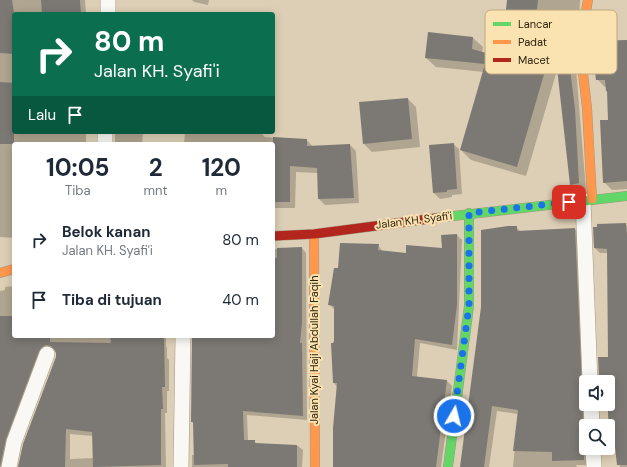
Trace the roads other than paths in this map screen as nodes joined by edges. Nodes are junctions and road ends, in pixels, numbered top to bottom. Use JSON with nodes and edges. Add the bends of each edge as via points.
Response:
{"nodes":[{"id":1,"x":108,"y":0,"type":"edge"},
{"id":2,"x":588,"y":0,"type":"edge"},
{"id":3,"x":586,"y":10,"type":"edge"},
{"id":4,"x":108,"y":12,"type":"edge"},
{"id":5,"x":584,"y":74,"type":"edge"},
{"id":6,"x":627,"y":196,"type":"edge"},
{"id":7,"x":588,"y":199,"type":"junction"},
{"id":8,"x":469,"y":213,"type":"junction"},
{"id":9,"x":314,"y":234,"type":"junction"},
{"id":10,"x":275,"y":236,"type":"edge"},
{"id":11,"x":12,"y":270,"type":"edge"},
{"id":12,"x":0,"y":273,"type":"edge"},
{"id":13,"x":183,"y":338,"type":"edge"},
{"id":14,"x":47,"y":354,"type":"dead end"},
{"id":15,"x":590,"y":375,"type":"edge"},
{"id":16,"x":593,"y":455,"type":"edge"},
{"id":17,"x":9,"y":467,"type":"edge"},
{"id":18,"x":181,"y":467,"type":"edge"},
{"id":19,"x":314,"y":467,"type":"edge"},
{"id":20,"x":448,"y":467,"type":"edge"},
{"id":21,"x":594,"y":467,"type":"edge"}],
"edges":[{"from":1,"to":4,"type":"street"},
{"from":2,"to":3,"type":"street"},
{"from":5,"to":7,"type":"street","via":[[587,108]]},
{"from":6,"to":7,"type":"street","name":"Jalan KH. Syafi'i"},
{"from":7,"to":8,"type":"street","name":"Jalan KH. Syafi'i"},
{"from":7,"to":15,"type":"street"},
{"from":8,"to":9,"type":"street","name":"Jalan KH. Syafi'i"},
{"from":8,"to":20,"type":"street","via":[[469,306]]},
{"from":9,"to":10,"type":"street","name":"Jalan KH. Syafi'i"},
{"from":9,"to":19,"type":"street","name":"Jalan Kyai Haji Abdullah Faqih"},
{"from":11,"to":12,"type":"street"},
{"from":13,"to":18,"type":"street"},
{"from":14,"to":17,"type":"street","via":[[14,442]]},
{"from":16,"to":21,"type":"street"}]}
